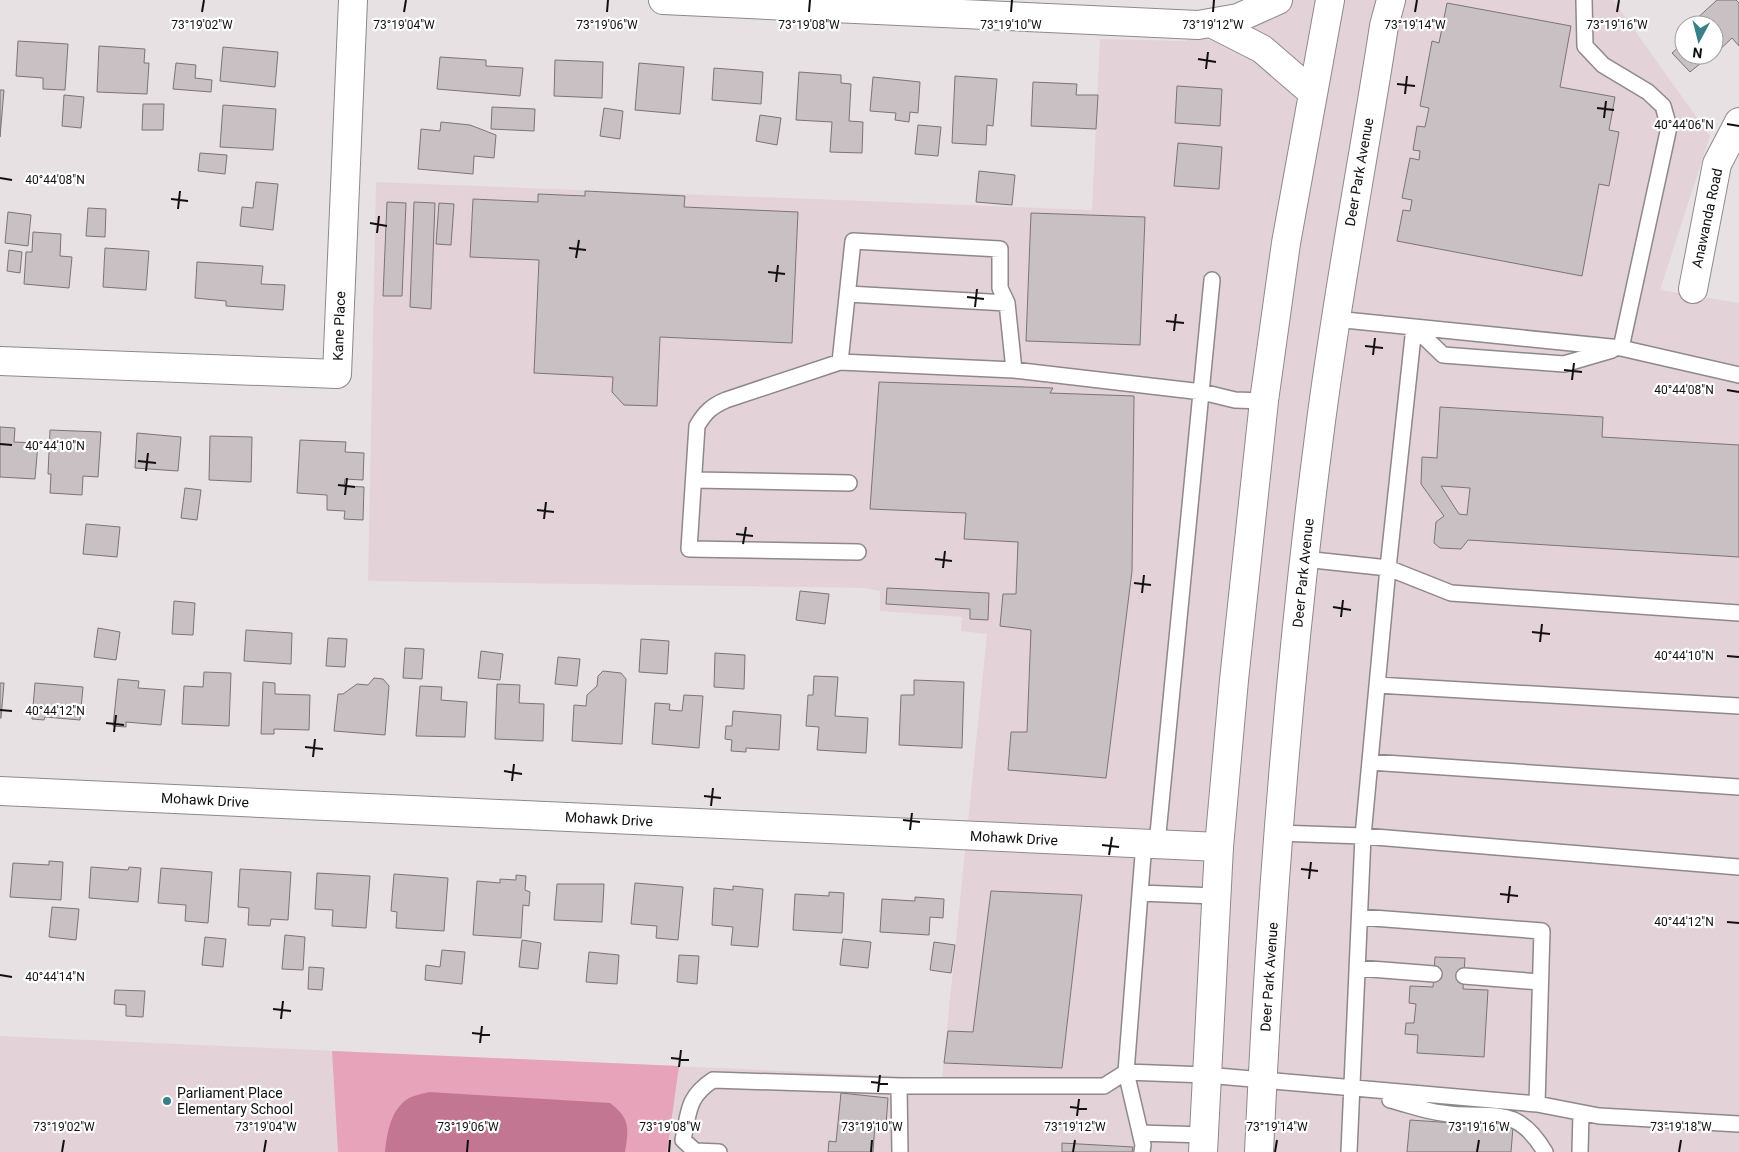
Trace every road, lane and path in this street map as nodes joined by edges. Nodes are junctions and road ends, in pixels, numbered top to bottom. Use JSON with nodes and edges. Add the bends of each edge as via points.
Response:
{"nodes":[{"id":1,"x":353,"y":0,"type":"edge"},
{"id":2,"x":663,"y":0,"type":"edge"},
{"id":3,"x":1278,"y":0,"type":"edge"},
{"id":4,"x":1330,"y":0,"type":"edge"},
{"id":5,"x":1390,"y":0,"type":"edge"},
{"id":6,"x":1584,"y":0,"type":"edge"},
{"id":7,"x":1213,"y":24,"type":"junction"},
{"id":8,"x":1313,"y":93,"type":"junction"},
{"id":9,"x":1739,"y":122,"type":"edge"},
{"id":10,"x":1212,"y":280,"type":"dead end"},
{"id":11,"x":1693,"y":289,"type":"dead end"},
{"id":12,"x":848,"y":294,"type":"junction"},
{"id":13,"x":1007,"y":303,"type":"junction"},
{"id":14,"x":1335,"y":319,"type":"junction"},
{"id":15,"x":1414,"y":327,"type":"junction"},
{"id":16,"x":1621,"y":348,"type":"junction"},
{"id":17,"x":0,"y":361,"type":"edge"},
{"id":18,"x":840,"y":362,"type":"junction"},
{"id":19,"x":1014,"y":370,"type":"junction"},
{"id":20,"x":1739,"y":375,"type":"edge"},
{"id":21,"x":1202,"y":392,"type":"junction"},
{"id":22,"x":1264,"y":401,"type":"junction"},
{"id":23,"x":694,"y":480,"type":"junction"},
{"id":24,"x":850,"y":483,"type":"dead end"},
{"id":25,"x":858,"y":552,"type":"dead end"},
{"id":26,"x":1304,"y":559,"type":"junction"},
{"id":27,"x":1388,"y":568,"type":"junction"},
{"id":28,"x":1739,"y":613,"type":"edge"},
{"id":29,"x":1377,"y":685,"type":"junction"},
{"id":30,"x":1739,"y":706,"type":"edge"},
{"id":31,"x":1370,"y":762,"type":"junction"},
{"id":32,"x":1739,"y":787,"type":"edge"},
{"id":33,"x":0,"y":791,"type":"edge"},
{"id":34,"x":1278,"y":833,"type":"junction"},
{"id":35,"x":1363,"y":836,"type":"junction"},
{"id":36,"x":1151,"y":844,"type":"junction"},
{"id":37,"x":1219,"y":847,"type":"junction"},
{"id":38,"x":1739,"y":867,"type":"edge"},
{"id":39,"x":1140,"y":893,"type":"junction"},
{"id":40,"x":1215,"y":896,"type":"junction"},
{"id":41,"x":1360,"y":917,"type":"junction"},
{"id":42,"x":1358,"y":968,"type":"junction"},
{"id":43,"x":1434,"y":974,"type":"dead end"},
{"id":44,"x":1464,"y":976,"type":"dead end"},
{"id":45,"x":1540,"y":982,"type":"junction"},
{"id":46,"x":1126,"y":1072,"type":"junction"},
{"id":47,"x":1206,"y":1076,"type":"junction"},
{"id":48,"x":1262,"y":1080,"type":"junction"},
{"id":49,"x":899,"y":1086,"type":"junction"},
{"id":50,"x":1352,"y":1090,"type":"junction"},
{"id":51,"x":1537,"y":1104,"type":"junction"},
{"id":52,"x":1581,"y":1113,"type":"junction"},
{"id":53,"x":1739,"y":1124,"type":"edge"},
{"id":54,"x":1140,"y":1133,"type":"junction"},
{"id":55,"x":1203,"y":1143,"type":"edge"},
{"id":56,"x":719,"y":1152,"type":"edge"},
{"id":57,"x":900,"y":1152,"type":"edge"},
{"id":58,"x":1142,"y":1152,"type":"edge"},
{"id":59,"x":1259,"y":1152,"type":"edge"},
{"id":60,"x":1349,"y":1152,"type":"edge"},
{"id":61,"x":1545,"y":1152,"type":"edge"},
{"id":62,"x":1580,"y":1152,"type":"edge"}],
"edges":[{"from":1,"to":17,"type":"street","name":"Kane Place","via":[[337,374]]},
{"from":2,"to":7,"type":"street"},
{"from":3,"to":7,"type":"street","via":[[1238,18]]},
{"from":4,"to":8,"type":"street"},
{"from":5,"to":14,"type":"street","name":"Deer Park Avenue"},
{"from":6,"to":16,"type":"lane","via":[[1585,46],[1603,65],[1648,92],[1663,106],[1669,127]]},
{"from":7,"to":8,"type":"street","via":[[1262,49]]},
{"from":8,"to":22,"type":"street","via":[[1286,243]]},
{"from":9,"to":11,"type":"street","name":"Anawanda Road","via":[[1718,164]]},
{"from":10,"to":21,"type":"lane"},
{"from":12,"to":13,"type":"lane"},
{"from":12,"to":13,"type":"lane","via":[[853,241],[1000,249],[1000,288]]},
{"from":12,"to":18,"type":"lane"},
{"from":13,"to":19,"type":"lane"},
{"from":14,"to":15,"type":"lane"},
{"from":14,"to":26,"type":"street","name":"Deer Park Avenue"},
{"from":15,"to":16,"type":"lane"},
{"from":15,"to":16,"type":"lane","via":[[1443,354],[1564,364]]},
{"from":15,"to":27,"type":"lane"},
{"from":16,"to":20,"type":"lane"},
{"from":18,"to":19,"type":"lane"},
{"from":18,"to":23,"type":"lane","via":[[726,400],[710,409],[698,426]]},
{"from":19,"to":21,"type":"lane"},
{"from":21,"to":22,"type":"lane","via":[[1235,400]]},
{"from":21,"to":36,"type":"lane"},
{"from":22,"to":37,"type":"street"},
{"from":23,"to":24,"type":"lane"},
{"from":23,"to":25,"type":"lane","via":[[689,549]]},
{"from":26,"to":27,"type":"lane"},
{"from":26,"to":34,"type":"street","name":"Deer Park Avenue"},
{"from":27,"to":28,"type":"lane","via":[[1451,593]]},
{"from":27,"to":29,"type":"lane"},
{"from":29,"to":30,"type":"lane"},
{"from":29,"to":31,"type":"lane"},
{"from":31,"to":32,"type":"lane"},
{"from":31,"to":35,"type":"lane"},
{"from":33,"to":36,"type":"street","name":"Mohawk Drive"},
{"from":34,"to":35,"type":"lane"},
{"from":34,"to":48,"type":"street","name":"Deer Park Avenue"},
{"from":35,"to":38,"type":"lane"},
{"from":35,"to":41,"type":"lane"},
{"from":36,"to":37,"type":"street","name":"Mohawk Drive"},
{"from":36,"to":39,"type":"lane"},
{"from":37,"to":40,"type":"street"},
{"from":39,"to":40,"type":"lane"},
{"from":39,"to":46,"type":"lane"},
{"from":40,"to":47,"type":"street"},
{"from":41,"to":42,"type":"lane"},
{"from":41,"to":45,"type":"lane","via":[[1542,930]]},
{"from":42,"to":43,"type":"lane"},
{"from":42,"to":50,"type":"lane"},
{"from":44,"to":45,"type":"lane"},
{"from":45,"to":51,"type":"lane"},
{"from":46,"to":47,"type":"lane"},
{"from":46,"to":49,"type":"lane","via":[[1104,1086]]},
{"from":46,"to":54,"type":"lane"},
{"from":47,"to":48,"type":"lane"},
{"from":47,"to":55,"type":"street"},
{"from":48,"to":50,"type":"lane"},
{"from":48,"to":59,"type":"street","name":"Deer Park Avenue"},
{"from":49,"to":56,"type":"lane","via":[[713,1080],[692,1099],[683,1140],[696,1151]]},
{"from":49,"to":57,"type":"lane"},
{"from":50,"to":51,"type":"lane"},
{"from":50,"to":60,"type":"lane"},
{"from":50,"to":61,"type":"lane","via":[[1442,1114],[1509,1116],[1534,1134]]},
{"from":51,"to":52,"type":"lane"},
{"from":52,"to":53,"type":"lane"},
{"from":52,"to":62,"type":"lane"},
{"from":54,"to":55,"type":"lane"},
{"from":54,"to":58,"type":"lane"}]}
